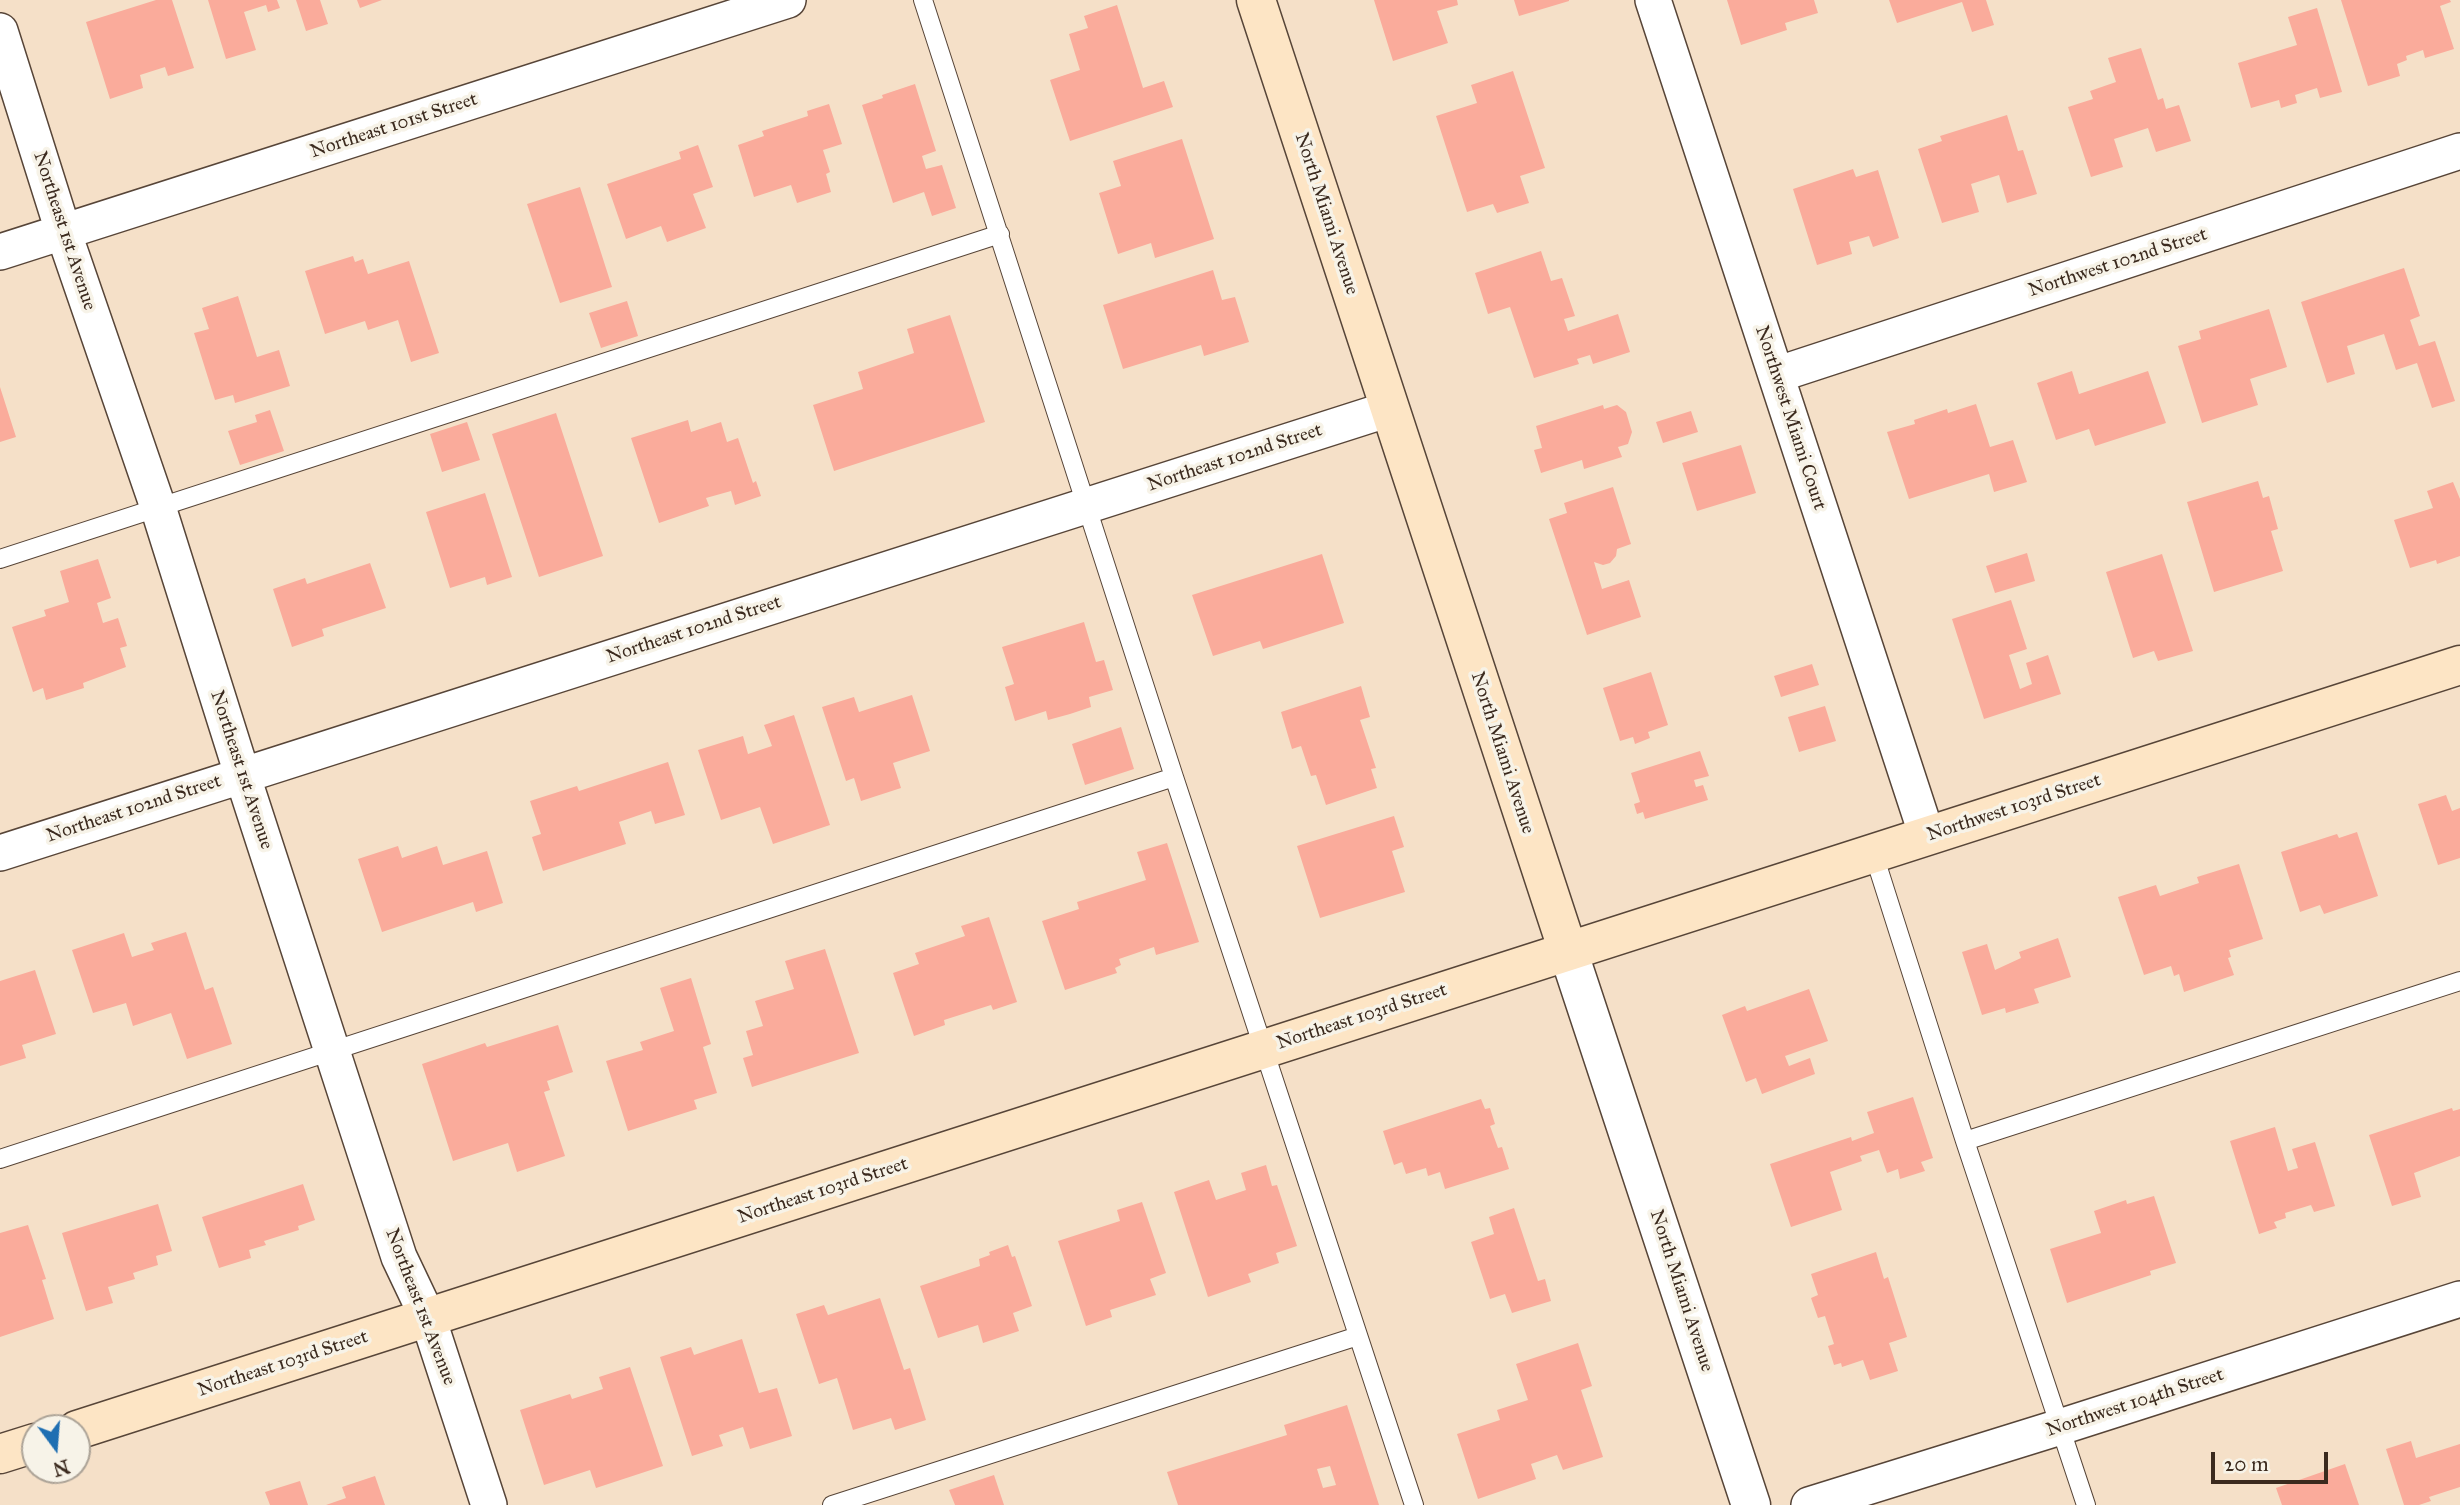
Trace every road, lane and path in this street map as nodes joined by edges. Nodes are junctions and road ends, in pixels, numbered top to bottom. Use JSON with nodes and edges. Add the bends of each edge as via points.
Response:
{"nodes":[{"id":1,"x":788,"y":0,"type":"edge"},
{"id":2,"x":923,"y":0,"type":"edge"},
{"id":3,"x":1256,"y":0,"type":"edge"},
{"id":4,"x":1653,"y":0,"type":"edge"},
{"id":5,"x":0,"y":32,"type":"edge"},
{"id":6,"x":2460,"y":152,"type":"edge"},
{"id":7,"x":63,"y":231,"type":"junction"},
{"id":8,"x":1000,"y":234,"type":"junction"},
{"id":9,"x":0,"y":252,"type":"edge"},
{"id":10,"x":1776,"y":375,"type":"junction"},
{"id":11,"x":1390,"y":409,"type":"junction"},
{"id":12,"x":1086,"y":505,"type":"junction"},
{"id":13,"x":158,"y":507,"type":"junction"},
{"id":14,"x":0,"y":559,"type":"edge"},
{"id":15,"x":2460,"y":665,"type":"edge"},
{"id":16,"x":242,"y":774,"type":"junction"},
{"id":17,"x":1174,"y":778,"type":"junction"},
{"id":18,"x":1927,"y":836,"type":"junction"},
{"id":19,"x":1873,"y":852,"type":"junction"},
{"id":20,"x":0,"y":853,"type":"edge"},
{"id":21,"x":1568,"y":951,"type":"junction"},
{"id":22,"x":2460,"y":981,"type":"edge"},
{"id":23,"x":1263,"y":1049,"type":"junction"},
{"id":24,"x":332,"y":1051,"type":"junction"},
{"id":25,"x":1965,"y":1141,"type":"junction"},
{"id":26,"x":0,"y":1159,"type":"edge"},
{"id":27,"x":2460,"y":1299,"type":"edge"},
{"id":28,"x":428,"y":1318,"type":"junction"},
{"id":29,"x":1358,"y":1336,"type":"junction"},
{"id":30,"x":91,"y":1426,"type":"edge"},
{"id":31,"x":2060,"y":1427,"type":"junction"},
{"id":32,"x":21,"y":1447,"type":"edge"},
{"id":33,"x":0,"y":1454,"type":"edge"},
{"id":34,"x":489,"y":1505,"type":"edge"},
{"id":35,"x":832,"y":1505,"type":"edge"},
{"id":36,"x":1415,"y":1505,"type":"edge"},
{"id":37,"x":1751,"y":1505,"type":"edge"},
{"id":38,"x":1809,"y":1505,"type":"edge"},
{"id":39,"x":2086,"y":1505,"type":"edge"}],
"edges":[{"from":1,"to":7,"type":"street","name":"Northeast 101st Street"},
{"from":2,"to":8,"type":"lane"},
{"from":3,"to":11,"type":"main road","name":"North Miami Avenue"},
{"from":4,"to":10,"type":"street","name":"Northwest Miami Court"},
{"from":5,"to":7,"type":"street","name":"Northeast 1st Avenue"},
{"from":6,"to":10,"type":"street","name":"Northwest 102nd Street"},
{"from":7,"to":9,"type":"street","name":"Northeast 101st Street"},
{"from":7,"to":13,"type":"street","name":"Northeast 1st Avenue"},
{"from":8,"to":12,"type":"lane"},
{"from":8,"to":13,"type":"lane"},
{"from":10,"to":18,"type":"street","name":"Northwest Miami Court"},
{"from":11,"to":12,"type":"street","name":"Northeast 102nd Street"},
{"from":11,"to":21,"type":"main road","name":"North Miami Avenue"},
{"from":12,"to":16,"type":"street","name":"Northeast 102nd Street"},
{"from":12,"to":17,"type":"lane"},
{"from":13,"to":14,"type":"lane"},
{"from":13,"to":16,"type":"street","name":"Northeast 1st Avenue"},
{"from":15,"to":18,"type":"main road","name":"Northwest 103rd Street"},
{"from":16,"to":20,"type":"street","name":"Northeast 102nd Street"},
{"from":16,"to":24,"type":"street","name":"Northeast 1st Avenue"},
{"from":17,"to":23,"type":"lane"},
{"from":17,"to":24,"type":"lane"},
{"from":18,"to":19,"type":"main road","name":"Northwest 103rd Street"},
{"from":19,"to":21,"type":"main road","name":"Northwest 103rd Street"},
{"from":19,"to":25,"type":"lane"},
{"from":21,"to":23,"type":"main road","name":"Northeast 103rd Street"},
{"from":21,"to":37,"type":"street","name":"North Miami Avenue"},
{"from":22,"to":25,"type":"lane"},
{"from":23,"to":28,"type":"main road","name":"Northeast 103rd Street"},
{"from":23,"to":29,"type":"lane"},
{"from":24,"to":26,"type":"lane"},
{"from":24,"to":28,"type":"street","name":"Northeast 1st Avenue","via":[[398,1257]]},
{"from":25,"to":31,"type":"lane"},
{"from":27,"to":31,"type":"street","name":"Northwest 104th Street"},
{"from":28,"to":30,"type":"main road","name":"Northeast 103rd Street"},
{"from":28,"to":34,"type":"street","name":"Northeast 1st Avenue"},
{"from":29,"to":35,"type":"lane"},
{"from":29,"to":36,"type":"lane"},
{"from":31,"to":38,"type":"street","name":"Northwest 104th Street"},
{"from":31,"to":39,"type":"lane"},
{"from":32,"to":33,"type":"main road"}]}
